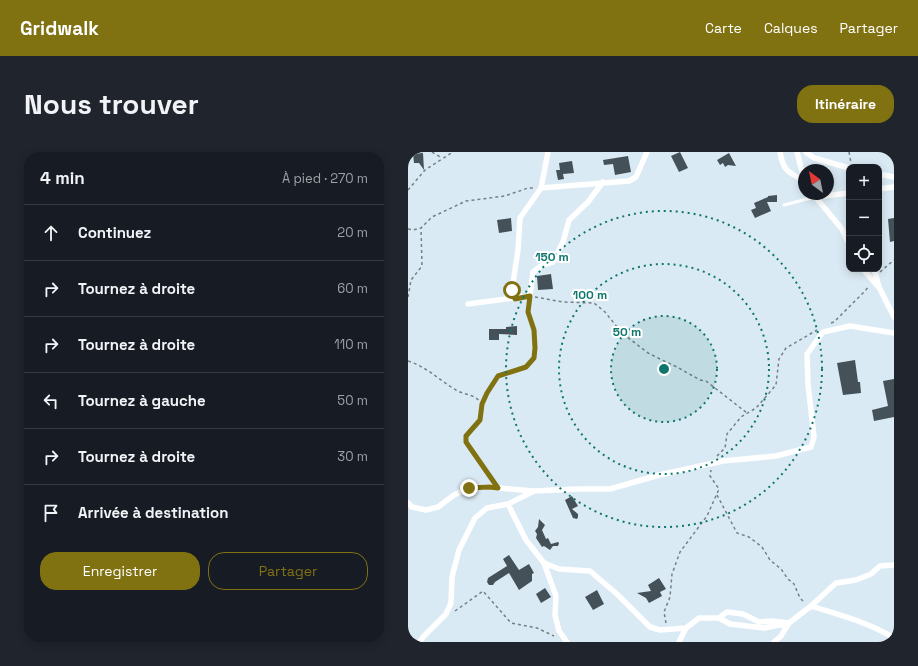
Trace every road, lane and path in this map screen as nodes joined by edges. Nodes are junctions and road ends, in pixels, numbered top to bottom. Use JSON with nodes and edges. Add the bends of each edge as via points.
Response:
{"nodes":[{"id":1,"x":432,"y":152,"type":"edge"},
{"id":2,"x":453,"y":152,"type":"edge"},
{"id":3,"x":548,"y":152,"type":"edge"},
{"id":4,"x":646,"y":152,"type":"edge"},
{"id":5,"x":780,"y":152,"type":"edge"},
{"id":6,"x":797,"y":152,"type":"edge"},
{"id":7,"x":806,"y":152,"type":"edge"},
{"id":8,"x":849,"y":152,"type":"edge"},
{"id":9,"x":442,"y":158,"type":"junction"},
{"id":10,"x":800,"y":164,"type":"edge"},
{"id":11,"x":850,"y":164,"type":"edge"},
{"id":12,"x":846,"y":166,"type":"edge"},
{"id":13,"x":882,"y":175,"type":"edge"},
{"id":14,"x":798,"y":177,"type":"edge"},
{"id":15,"x":894,"y":177,"type":"edge"},
{"id":16,"x":603,"y":182,"type":"junction"},
{"id":17,"x":894,"y":187,"type":"edge"},
{"id":18,"x":541,"y":188,"type":"junction"},
{"id":19,"x":882,"y":189,"type":"edge"},
{"id":20,"x":408,"y":190,"type":"edge"},
{"id":21,"x":834,"y":194,"type":"edge"},
{"id":22,"x":846,"y":194,"type":"edge"},
{"id":23,"x":799,"y":200,"type":"edge"},
{"id":24,"x":818,"y":200,"type":"edge"},
{"id":25,"x":784,"y":205,"type":"dead end"},
{"id":26,"x":421,"y":228,"type":"junction"},
{"id":27,"x":408,"y":229,"type":"edge"},
{"id":28,"x":842,"y":229,"type":"junction"},
{"id":29,"x":846,"y":231,"type":"edge"},
{"id":30,"x":846,"y":238,"type":"edge"},
{"id":31,"x":894,"y":260,"type":"edge"},
{"id":32,"x":864,"y":272,"type":"edge"},
{"id":33,"x":875,"y":272,"type":"edge"},
{"id":34,"x":876,"y":275,"type":"junction"},
{"id":35,"x":872,"y":281,"type":"junction"},
{"id":36,"x":880,"y":290,"type":"junction"},
{"id":37,"x":530,"y":296,"type":"junction"},
{"id":38,"x":408,"y":297,"type":"edge"},
{"id":39,"x":515,"y":299,"type":"junction"},
{"id":40,"x":468,"y":304,"type":"dead end"},
{"id":41,"x":894,"y":317,"type":"edge"},
{"id":42,"x":829,"y":324,"type":"dead end"},
{"id":43,"x":817,"y":330,"type":"dead end"},
{"id":44,"x":894,"y":333,"type":"edge"},
{"id":45,"x":408,"y":361,"type":"edge"},
{"id":46,"x":482,"y":404,"type":"junction"},
{"id":47,"x":747,"y":413,"type":"junction"},
{"id":48,"x":711,"y":464,"type":"junction"},
{"id":49,"x":498,"y":488,"type":"junction"},
{"id":50,"x":533,"y":491,"type":"junction"},
{"id":51,"x":716,"y":495,"type":"junction"},
{"id":52,"x":408,"y":503,"type":"edge"},
{"id":53,"x":508,"y":504,"type":"junction"},
{"id":54,"x":544,"y":563,"type":"junction"},
{"id":55,"x":894,"y":565,"type":"edge"},
{"id":56,"x":811,"y":606,"type":"junction"},
{"id":57,"x":737,"y":613,"type":"junction"},
{"id":58,"x":446,"y":614,"type":"junction"},
{"id":59,"x":719,"y":618,"type":"junction"},
{"id":60,"x":789,"y":623,"type":"junction"},
{"id":61,"x":746,"y":626,"type":"junction"},
{"id":62,"x":686,"y":628,"type":"junction"},
{"id":63,"x":666,"y":629,"type":"junction"},
{"id":64,"x":894,"y":638,"type":"edge"},
{"id":65,"x":566,"y":641,"type":"edge"},
{"id":66,"x":420,"y":642,"type":"edge"},
{"id":67,"x":679,"y":642,"type":"edge"},
{"id":68,"x":774,"y":642,"type":"edge"}],
"edges":[{"from":1,"to":9,"type":"path"},
{"from":2,"to":9,"type":"path"},
{"from":3,"to":18,"type":"street"},
{"from":4,"to":16,"type":"street","via":[[636,177],[629,181]]},
{"from":5,"to":14,"type":"street","via":[[787,171]]},
{"from":6,"to":10,"type":"street"},
{"from":7,"to":12,"type":"street","via":[[814,158]]},
{"from":8,"to":11,"type":"path"},
{"from":9,"to":20,"type":"path","via":[[425,170]]},
{"from":13,"to":15,"type":"street"},
{"from":16,"to":18,"type":"street"},
{"from":16,"to":37,"type":"street","via":[[588,202],[569,220],[563,242],[553,262],[533,272]]},
{"from":17,"to":19,"type":"street"},
{"from":18,"to":26,"type":"path","via":[[528,188],[505,196],[466,201],[432,217]]},
{"from":18,"to":39,"type":"street","via":[[520,218],[512,290]]},
{"from":21,"to":22,"type":"street"},
{"from":23,"to":25,"type":"lane"},
{"from":24,"to":28,"type":"street"},
{"from":26,"to":27,"type":"path"},
{"from":26,"to":38,"type":"path","via":[[422,266],[411,280]]},
{"from":28,"to":29,"type":"street"},
{"from":28,"to":30,"type":"street"},
{"from":31,"to":34,"type":"path"},
{"from":32,"to":35,"type":"street"},
{"from":33,"to":34,"type":"street"},
{"from":34,"to":36,"type":"street"},
{"from":35,"to":36,"type":"street"},
{"from":35,"to":42,"type":"path","via":[[866,291]]},
{"from":36,"to":41,"type":"street"},
{"from":37,"to":39,"type":"street"},
{"from":37,"to":46,"type":"path","via":[[528,312],[534,330],[534,358],[526,367],[498,376]]},
{"from":37,"to":47,"type":"path","via":[[562,302],[594,303],[622,333],[648,352],[706,381]]},
{"from":39,"to":40,"type":"street"},
{"from":43,"to":47,"type":"path","via":[[786,348],[779,359],[776,385],[756,408]]},
{"from":44,"to":48,"type":"street","via":[[850,326],[823,332],[807,354],[814,437],[810,447],[776,456]]},
{"from":45,"to":46,"type":"path","via":[[424,368],[455,390],[476,398]]},
{"from":46,"to":49,"type":"path","via":[[480,420],[466,436],[466,442]]},
{"from":47,"to":48,"type":"path","via":[[740,417],[727,434],[724,448]]},
{"from":48,"to":50,"type":"street","via":[[658,475],[610,489]]},
{"from":48,"to":51,"type":"path","via":[[710,476],[719,489]]},
{"from":49,"to":50,"type":"street"},
{"from":49,"to":52,"type":"street","via":[[469,488],[454,494],[438,507],[426,510],[412,507]]},
{"from":50,"to":53,"type":"street"},
{"from":51,"to":56,"type":"path","via":[[737,533],[762,547],[770,560],[794,584],[800,598]]},
{"from":51,"to":63,"type":"path","via":[[707,516],[680,552],[672,574],[670,597],[664,612]]},
{"from":53,"to":54,"type":"street","via":[[526,540]]},
{"from":53,"to":58,"type":"street","via":[[487,508],[475,518],[467,532],[452,577],[451,603]]},
{"from":54,"to":63,"type":"street","via":[[559,569],[590,571],[650,627]]},
{"from":54,"to":65,"type":"street","via":[[556,596],[555,614],[559,631]]},
{"from":55,"to":56,"type":"street","via":[[880,566],[871,574],[856,580],[836,583]]},
{"from":56,"to":60,"type":"street"},
{"from":56,"to":64,"type":"street","via":[[880,629]]},
{"from":57,"to":59,"type":"street","via":[[727,612]]},
{"from":57,"to":60,"type":"street","via":[[759,622]]},
{"from":57,"to":61,"type":"street"},
{"from":58,"to":65,"type":"path","via":[[454,612],[483,591],[510,624],[537,628]]},
{"from":58,"to":66,"type":"street"},
{"from":59,"to":61,"type":"street","via":[[730,624]]},
{"from":59,"to":62,"type":"street","via":[[700,618]]},
{"from":60,"to":61,"type":"street","via":[[764,628]]},
{"from":60,"to":68,"type":"street"},
{"from":62,"to":63,"type":"street"},
{"from":62,"to":67,"type":"street"}]}
